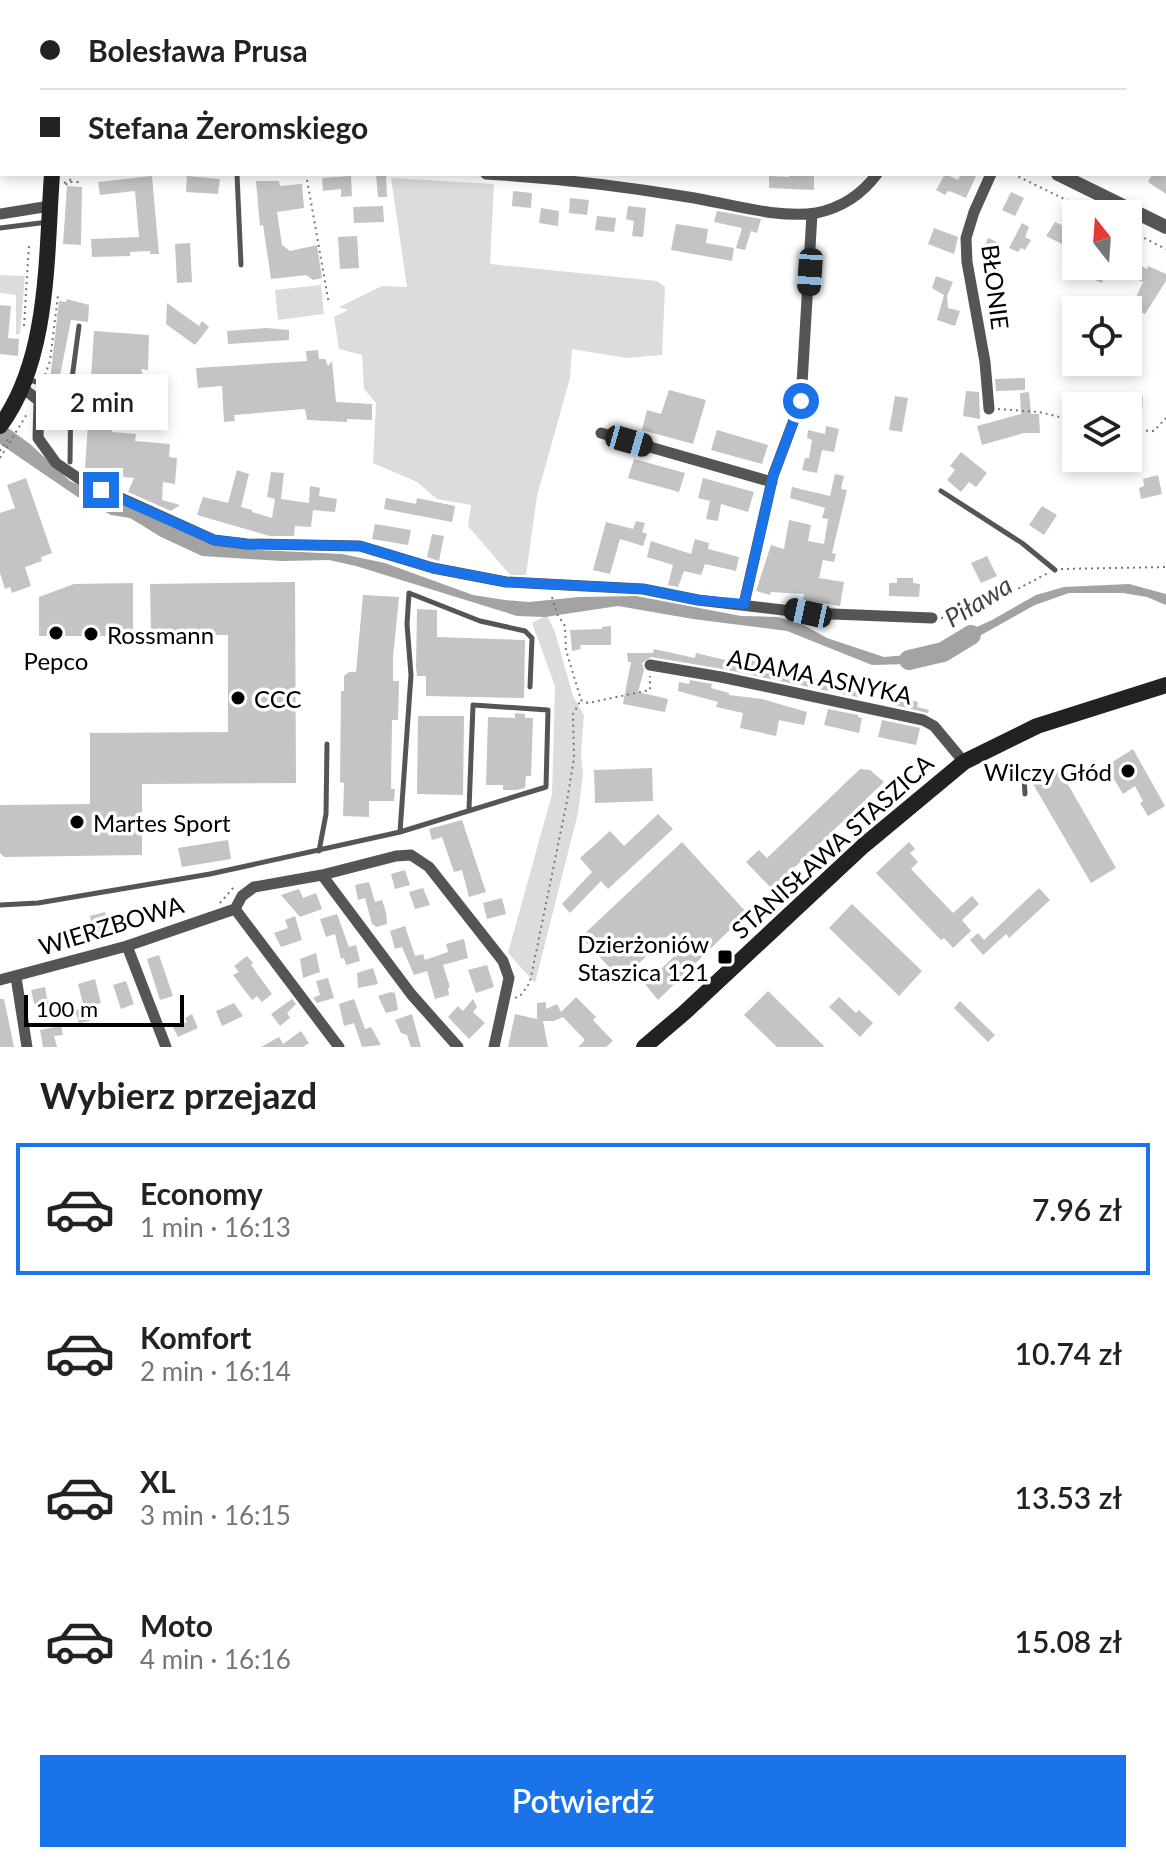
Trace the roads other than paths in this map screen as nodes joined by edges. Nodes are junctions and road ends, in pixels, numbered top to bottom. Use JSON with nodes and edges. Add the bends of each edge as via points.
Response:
{"nodes":[{"id":1,"x":52,"y":176,"type":"edge"},
{"id":2,"x":237,"y":176,"type":"edge"},
{"id":3,"x":503,"y":176,"type":"edge"},
{"id":4,"x":875,"y":176,"type":"edge"},
{"id":5,"x":990,"y":176,"type":"edge"},
{"id":6,"x":1062,"y":176,"type":"edge"},
{"id":7,"x":0,"y":214,"type":"edge"},
{"id":8,"x":49,"y":214,"type":"junction"},
{"id":9,"x":812,"y":214,"type":"junction"},
{"id":10,"x":1166,"y":227,"type":"edge"},
{"id":11,"x":0,"y":228,"type":"edge"},
{"id":12,"x":241,"y":265,"type":"dead end"},
{"id":13,"x":79,"y":326,"type":"dead end"},
{"id":14,"x":25,"y":383,"type":"junction"},
{"id":15,"x":71,"y":386,"type":"junction"},
{"id":16,"x":989,"y":409,"type":"road end"},
{"id":17,"x":10,"y":425,"type":"edge"},
{"id":18,"x":601,"y":433,"type":"dead end"},
{"id":19,"x":70,"y":462,"type":"dead end"},
{"id":20,"x":772,"y":482,"type":"junction"},
{"id":21,"x":941,"y":491,"type":"dead end"},
{"id":22,"x":1055,"y":570,"type":"road end"},
{"id":23,"x":744,"y":604,"type":"junction"},
{"id":24,"x":932,"y":618,"type":"road end"},
{"id":25,"x":650,"y":665,"type":"road end"},
{"id":26,"x":1166,"y":685,"type":"edge"},
{"id":27,"x":530,"y":687,"type":"dead end"},
{"id":28,"x":327,"y":744,"type":"dead end"},
{"id":29,"x":964,"y":762,"type":"junction"},
{"id":30,"x":1024,"y":777,"type":"dead end"},
{"id":31,"x":1025,"y":794,"type":"dead end"},
{"id":32,"x":469,"y":809,"type":"junction"},
{"id":33,"x":400,"y":832,"type":"junction"},
{"id":34,"x":319,"y":851,"type":"junction"},
{"id":35,"x":322,"y":875,"type":"junction"},
{"id":36,"x":0,"y":905,"type":"edge"},
{"id":37,"x":235,"y":909,"type":"junction"},
{"id":38,"x":127,"y":946,"type":"junction"},
{"id":39,"x":16,"y":977,"type":"junction"},
{"id":40,"x":0,"y":980,"type":"edge"},
{"id":41,"x":27,"y":1047,"type":"edge"},
{"id":42,"x":166,"y":1047,"type":"edge"},
{"id":43,"x":339,"y":1047,"type":"edge"},
{"id":44,"x":458,"y":1047,"type":"edge"},
{"id":45,"x":494,"y":1047,"type":"edge"},
{"id":46,"x":644,"y":1047,"type":"edge"}],
"edges":[{"from":1,"to":8,"type":"main road"},
{"from":2,"to":12,"type":"lane"},
{"from":3,"to":9,"type":"street"},
{"from":4,"to":9,"type":"street","via":[[854,197]]},
{"from":5,"to":16,"type":"street","name":"BŁONIE","via":[[966,238]]},
{"from":6,"to":10,"type":"street"},
{"from":7,"to":8,"type":"street"},
{"from":8,"to":11,"type":"lane"},
{"from":8,"to":14,"type":"main road","via":[[36,346]]},
{"from":9,"to":20,"type":"street","via":[[801,401]]},
{"from":13,"to":15,"type":"lane"},
{"from":14,"to":15,"type":"lane"},
{"from":14,"to":17,"type":"main road"},
{"from":14,"to":23,"type":"street","via":[[39,401],[38,438],[56,463],[81,480],[214,540],[360,546],[506,582],[643,589]]},
{"from":15,"to":19,"type":"lane"},
{"from":18,"to":20,"type":"street"},
{"from":20,"to":23,"type":"street"},
{"from":21,"to":22,"type":"lane"},
{"from":23,"to":24,"type":"street","via":[[808,613]]},
{"from":25,"to":29,"type":"street","name":"ADAMA ASNYKA","via":[[923,720]]},
{"from":26,"to":29,"type":"main road","name":"STANISŁAWA STASZICA","via":[[1037,726]]},
{"from":27,"to":33,"type":"lane","via":[[532,638],[525,631],[480,621],[409,593],[411,675]]},
{"from":28,"to":34,"type":"lane","via":[[326,814]]},
{"from":29,"to":46,"type":"main road","name":"STANISŁAWA STASZICA","via":[[863,846]]},
{"from":30,"to":31,"type":"lane"},
{"from":32,"to":32,"type":"lane","via":[[473,705],[548,710],[546,787]]},
{"from":32,"to":33,"type":"lane"},
{"from":33,"to":34,"type":"lane"},
{"from":34,"to":36,"type":"lane","via":[[105,892]]},
{"from":35,"to":37,"type":"street","via":[[254,887]]},
{"from":35,"to":44,"type":"street"},
{"from":35,"to":45,"type":"street","via":[[396,856],[411,855],[429,867],[503,961],[509,978]]},
{"from":37,"to":38,"type":"street","name":"WIERZBOWA"},
{"from":37,"to":43,"type":"street"},
{"from":38,"to":39,"type":"street","name":"WIERZBOWA"},
{"from":38,"to":42,"type":"street"},
{"from":39,"to":40,"type":"street","name":"WIERZBOWA"},
{"from":39,"to":41,"type":"street"}]}
